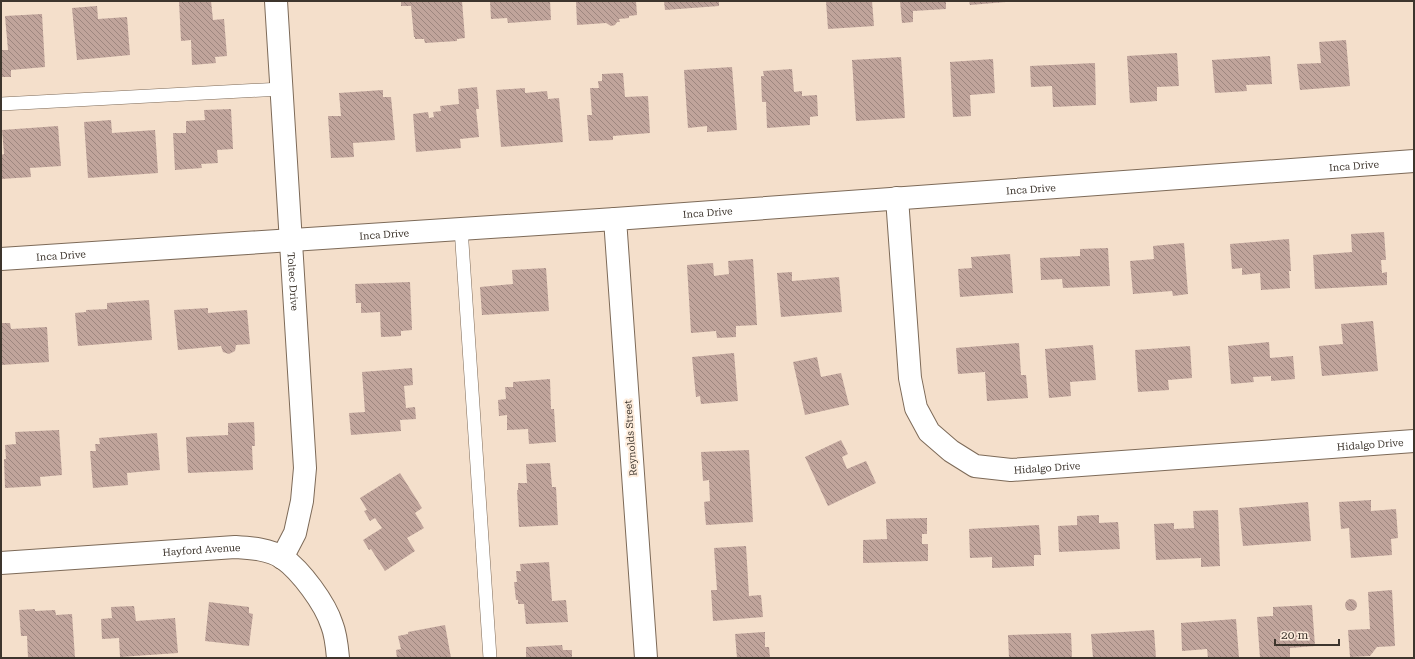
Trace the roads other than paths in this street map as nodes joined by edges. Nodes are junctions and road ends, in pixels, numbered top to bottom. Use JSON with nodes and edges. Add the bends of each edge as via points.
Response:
{"nodes":[{"id":1,"x":276,"y":1,"type":"edge"},
{"id":2,"x":281,"y":90,"type":"junction"},
{"id":3,"x":1,"y":104,"type":"edge"},
{"id":4,"x":1414,"y":161,"type":"edge"},
{"id":5,"x":896,"y":198,"type":"junction"},
{"id":6,"x":615,"y":219,"type":"junction"},
{"id":7,"x":461,"y":228,"type":"junction"},
{"id":8,"x":291,"y":240,"type":"junction"},
{"id":9,"x":1,"y":259,"type":"edge"},
{"id":10,"x":1414,"y":441,"type":"edge"},
{"id":11,"x":282,"y":558,"type":"junction"},
{"id":12,"x":1,"y":564,"type":"edge"},
{"id":13,"x":338,"y":658,"type":"edge"},
{"id":14,"x":490,"y":658,"type":"edge"},
{"id":15,"x":646,"y":658,"type":"edge"}],
"edges":[{"from":1,"to":2,"type":"street","name":"Toltec Drive"},
{"from":2,"to":3,"type":"lane"},
{"from":2,"to":8,"type":"street","name":"Toltec Drive"},
{"from":4,"to":5,"type":"street","name":"Inca Drive"},
{"from":5,"to":6,"type":"street","name":"Inca Drive"},
{"from":5,"to":10,"type":"street","name":"Hidalgo Drive","via":[[910,378],[916,408],[930,432],[951,451],[975,466],[1011,470]]},
{"from":6,"to":7,"type":"street","name":"Inca Drive"},
{"from":6,"to":15,"type":"street","name":"Reynolds Street"},
{"from":7,"to":8,"type":"street","name":"Inca Drive"},
{"from":7,"to":14,"type":"lane"},
{"from":8,"to":9,"type":"street","name":"Inca Drive"},
{"from":8,"to":11,"type":"street","name":"Toltec Drive","via":[[305,468],[302,501],[295,533]]},
{"from":11,"to":12,"type":"street","name":"Hayford Avenue","via":[[260,549],[235,547]]},
{"from":11,"to":13,"type":"street","name":"Hayford Avenue","via":[[304,578],[320,600],[332,624]]}]}
